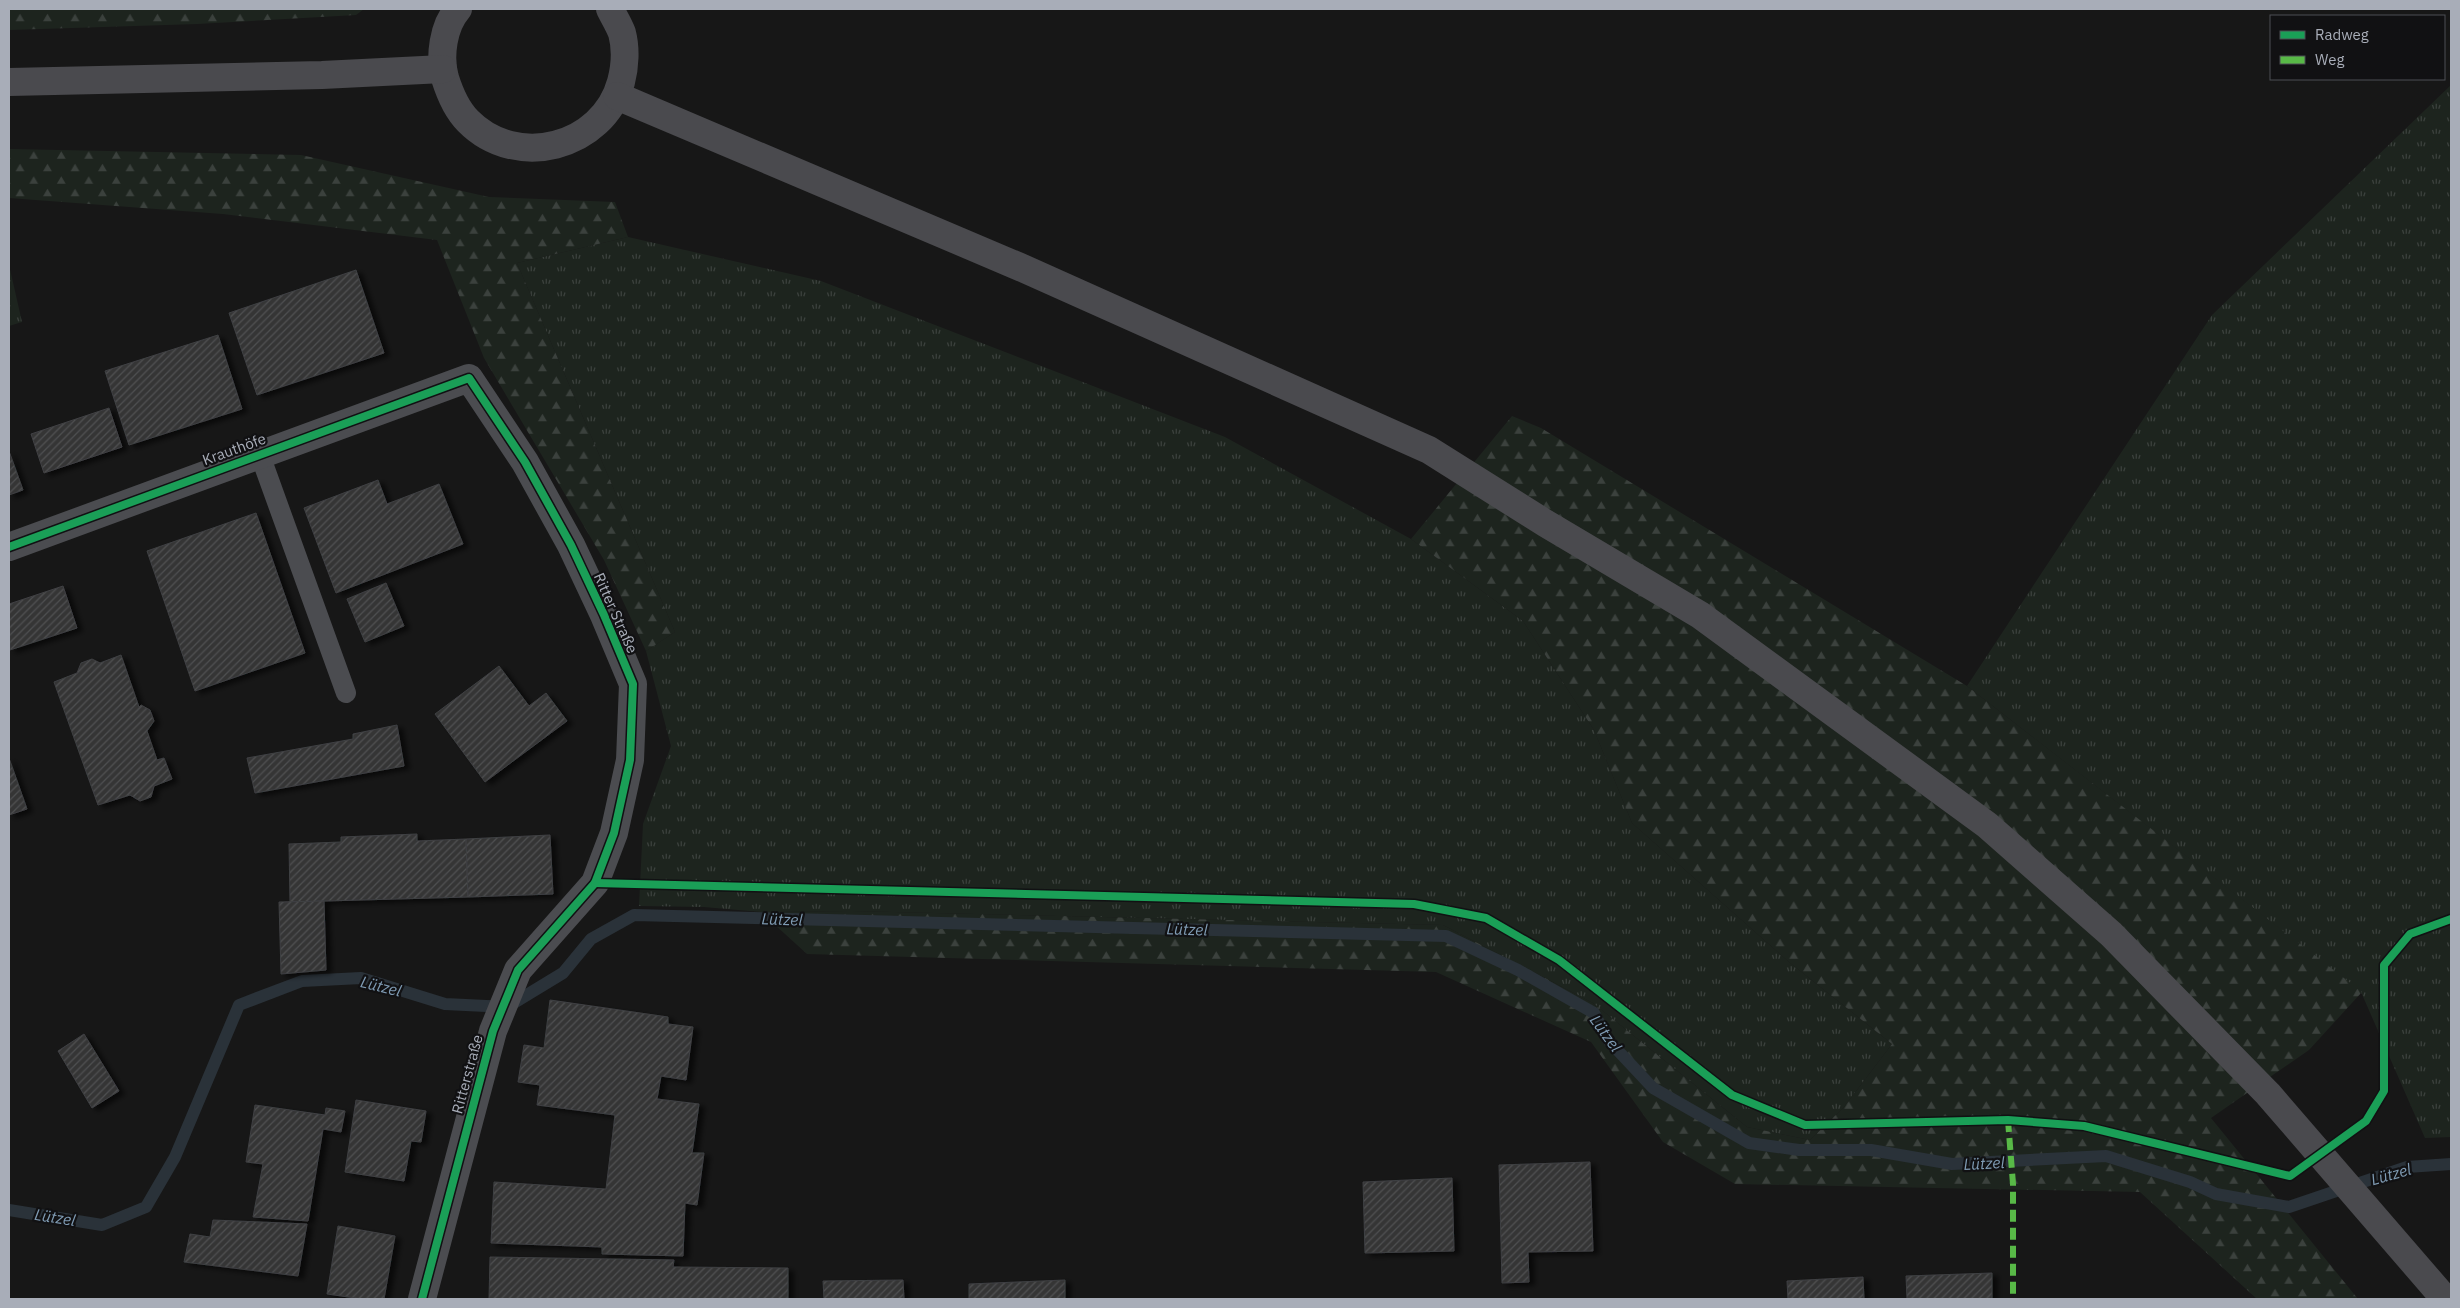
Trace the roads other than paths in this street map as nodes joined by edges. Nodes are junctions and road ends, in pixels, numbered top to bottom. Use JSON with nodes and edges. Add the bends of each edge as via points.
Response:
{"nodes":[{"id":1,"x":458,"y":9,"type":"edge"},
{"id":2,"x":610,"y":9,"type":"edge"},
{"id":3,"x":443,"y":70,"type":"junction"},
{"id":4,"x":9,"y":82,"type":"edge"},
{"id":5,"x":617,"y":96,"type":"junction"},
{"id":6,"x":469,"y":378,"type":"joint"},
{"id":7,"x":260,"y":455,"type":"junction"},
{"id":8,"x":9,"y":547,"type":"edge"},
{"id":9,"x":346,"y":693,"type":"dead end"},
{"id":10,"x":595,"y":883,"type":"joint"},
{"id":11,"x":422,"y":1299,"type":"edge"},
{"id":12,"x":2444,"y":1299,"type":"edge"}],
"edges":[{"from":1,"to":3,"type":"main road","via":[[444,40]]},
{"from":2,"to":5,"type":"main road","via":[[622,34],[625,66]]},
{"from":3,"to":4,"type":"main road"},
{"from":3,"to":5,"type":"main road","via":[[451,98],[468,121],[492,139],[520,148],[550,148],[577,138],[600,120]]},
{"from":5,"to":12,"type":"main road","via":[[1011,263],[1429,450],[1700,615],[1987,825],[2111,934],[2268,1094]]},
{"from":6,"to":7,"type":"street","name":"Krauthöfe"},
{"from":6,"to":10,"type":"street","name":"Ritter Straße","via":[[525,462],[570,545],[604,615],[632,684],[630,760],[614,833]]},
{"from":7,"to":8,"type":"street","name":"Krauthöfe"},
{"from":7,"to":9,"type":"lane"},
{"from":10,"to":11,"type":"street","name":"Ritterstraße","via":[[518,970],[493,1031]]}]}
